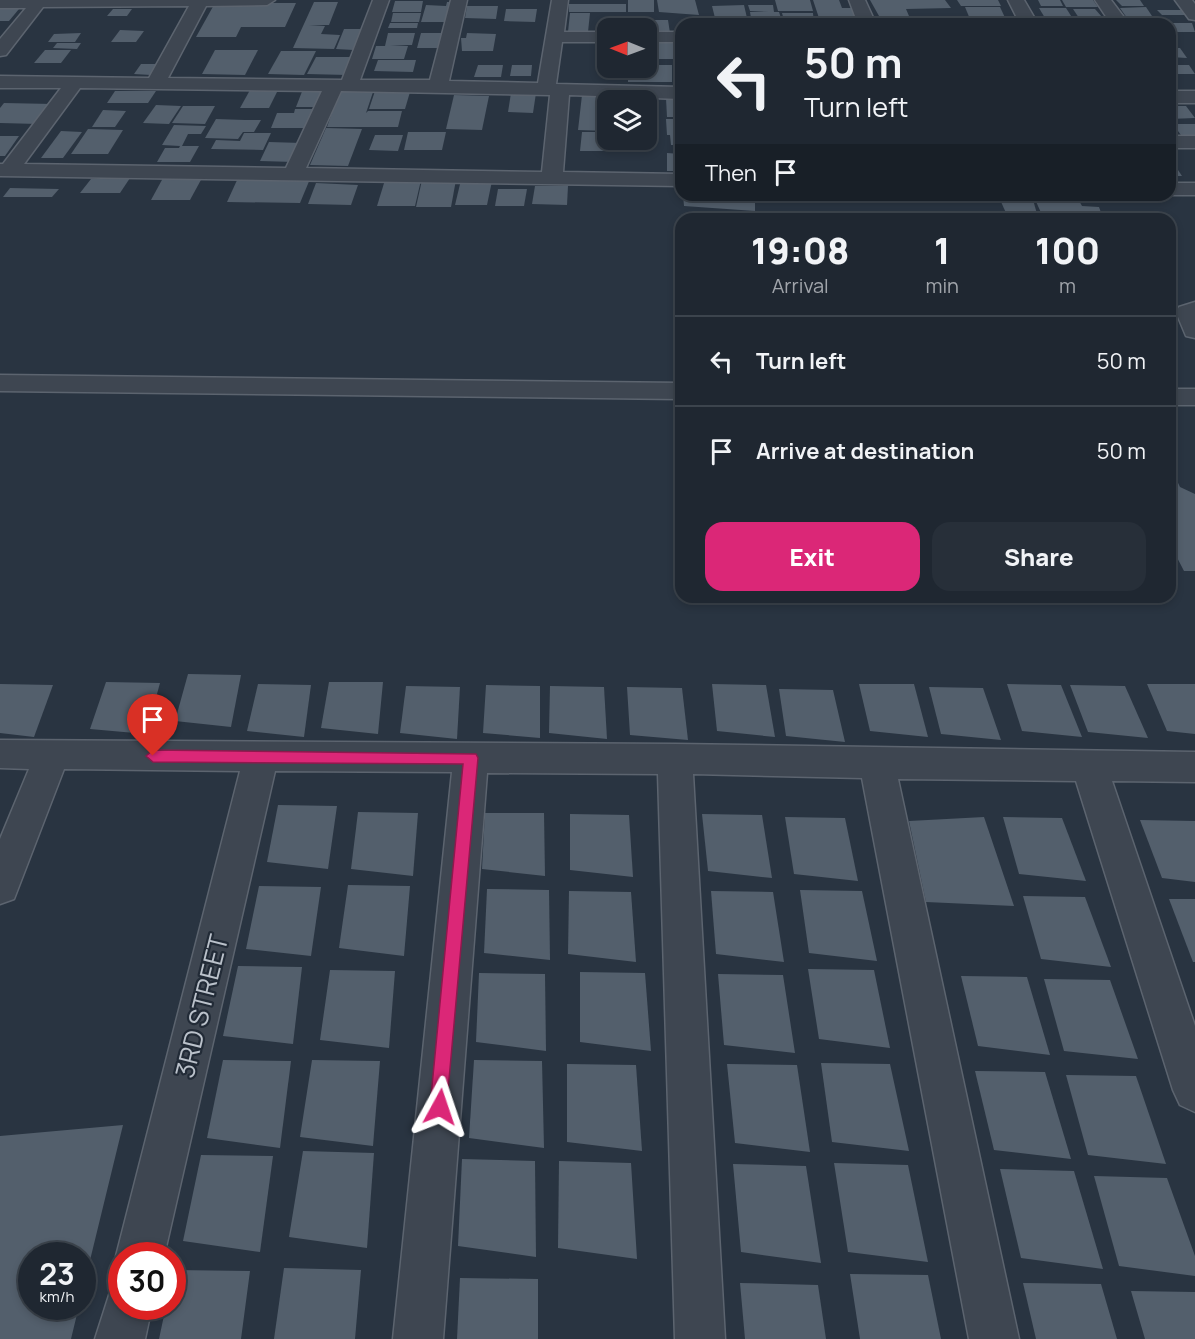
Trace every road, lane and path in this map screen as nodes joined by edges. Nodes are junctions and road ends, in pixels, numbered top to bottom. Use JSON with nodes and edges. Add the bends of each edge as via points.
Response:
{"nodes":[{"id":1,"x":267,"y":0,"type":"edge"},
{"id":2,"x":381,"y":0,"type":"edge"},
{"id":3,"x":459,"y":0,"type":"edge"},
{"id":4,"x":560,"y":0,"type":"edge"},
{"id":5,"x":857,"y":0,"type":"edge"},
{"id":6,"x":1016,"y":0,"type":"edge"},
{"id":7,"x":1103,"y":0,"type":"edge"},
{"id":8,"x":1183,"y":0,"type":"edge"},
{"id":9,"x":194,"y":1,"type":"edge"},
{"id":10,"x":0,"y":3,"type":"edge"},
{"id":11,"x":38,"y":3,"type":"junction"},
{"id":12,"x":1195,"y":15,"type":"edge"},
{"id":13,"x":864,"y":18,"type":"edge"},
{"id":14,"x":1026,"y":18,"type":"edge"},
{"id":15,"x":1116,"y":18,"type":"edge"},
{"id":16,"x":556,"y":37,"type":"junction"},
{"id":17,"x":597,"y":37,"type":"edge"},
{"id":18,"x":657,"y":37,"type":"edge"},
{"id":19,"x":675,"y":37,"type":"edge"},
{"id":20,"x":0,"y":51,"type":"edge"},
{"id":21,"x":0,"y":82,"type":"edge"},
{"id":22,"x":74,"y":83,"type":"junction"},
{"id":23,"x":155,"y":84,"type":"junction"},
{"id":24,"x":342,"y":85,"type":"junction"},
{"id":25,"x":438,"y":86,"type":"junction"},
{"id":26,"x":553,"y":89,"type":"junction"},
{"id":27,"x":675,"y":93,"type":"edge"},
{"id":28,"x":1176,"y":95,"type":"edge"},
{"id":29,"x":1195,"y":97,"type":"edge"},
{"id":30,"x":1176,"y":142,"type":"edge"},
{"id":31,"x":1195,"y":142,"type":"edge"},
{"id":32,"x":4,"y":170,"type":"edge"},
{"id":33,"x":294,"y":173,"type":"junction"},
{"id":34,"x":552,"y":178,"type":"junction"},
{"id":35,"x":675,"y":180,"type":"edge"},
{"id":36,"x":1176,"y":189,"type":"edge"},
{"id":37,"x":1195,"y":189,"type":"edge"},
{"id":38,"x":1195,"y":309,"type":"edge"},
{"id":39,"x":1195,"y":331,"type":"edge"},
{"id":40,"x":0,"y":382,"type":"edge"},
{"id":41,"x":675,"y":391,"type":"edge"},
{"id":42,"x":1176,"y":397,"type":"edge"},
{"id":43,"x":1195,"y":397,"type":"edge"},
{"id":44,"x":0,"y":754,"type":"edge"},
{"id":45,"x":52,"y":754,"type":"junction"},
{"id":46,"x":261,"y":756,"type":"junction"},
{"id":47,"x":471,"y":758,"type":"junction"},
{"id":48,"x":675,"y":759,"type":"junction"},
{"id":49,"x":878,"y":764,"type":"junction"},
{"id":50,"x":1089,"y":765,"type":"junction"},
{"id":51,"x":1195,"y":767,"type":"edge"},
{"id":52,"x":0,"y":887,"type":"edge"},
{"id":53,"x":1195,"y":1090,"type":"edge"},
{"id":54,"x":143,"y":1242,"type":"edge"},
{"id":55,"x":125,"y":1320,"type":"edge"},
{"id":56,"x":120,"y":1339,"type":"edge"},
{"id":57,"x":418,"y":1339,"type":"edge"},
{"id":58,"x":700,"y":1339,"type":"edge"},
{"id":59,"x":994,"y":1339,"type":"edge"}],
"edges":[{"from":1,"to":9,"type":"street"},
{"from":2,"to":24,"type":"street"},
{"from":3,"to":25,"type":"street"},
{"from":4,"to":16,"type":"street"},
{"from":5,"to":13,"type":"street"},
{"from":6,"to":14,"type":"street"},
{"from":7,"to":15,"type":"street"},
{"from":8,"to":12,"type":"street"},
{"from":9,"to":11,"type":"street"},
{"from":9,"to":23,"type":"street"},
{"from":10,"to":11,"type":"street"},
{"from":11,"to":20,"type":"street"},
{"from":16,"to":17,"type":"street"},
{"from":16,"to":26,"type":"street"},
{"from":18,"to":19,"type":"street"},
{"from":21,"to":22,"type":"street"},
{"from":22,"to":23,"type":"street"},
{"from":22,"to":32,"type":"street"},
{"from":23,"to":24,"type":"street"},
{"from":24,"to":25,"type":"street"},
{"from":24,"to":33,"type":"street"},
{"from":25,"to":26,"type":"street"},
{"from":26,"to":27,"type":"street"},
{"from":26,"to":34,"type":"street"},
{"from":28,"to":29,"type":"street"},
{"from":30,"to":31,"type":"street"},
{"from":32,"to":33,"type":"street"},
{"from":33,"to":34,"type":"street"},
{"from":34,"to":35,"type":"street"},
{"from":36,"to":37,"type":"street"},
{"from":38,"to":39,"type":"street","via":[[1188,312]]},
{"from":40,"to":41,"type":"street"},
{"from":42,"to":43,"type":"street"},
{"from":44,"to":45,"type":"street"},
{"from":45,"to":46,"type":"street"},
{"from":45,"to":52,"type":"street"},
{"from":46,"to":47,"type":"street"},
{"from":46,"to":54,"type":"street","name":"3RD STREET"},
{"from":47,"to":48,"type":"street"},
{"from":47,"to":57,"type":"street"},
{"from":48,"to":49,"type":"street"},
{"from":48,"to":58,"type":"street"},
{"from":49,"to":50,"type":"street"},
{"from":49,"to":59,"type":"street"},
{"from":50,"to":51,"type":"street"},
{"from":50,"to":53,"type":"street"},
{"from":55,"to":56,"type":"street"}]}
